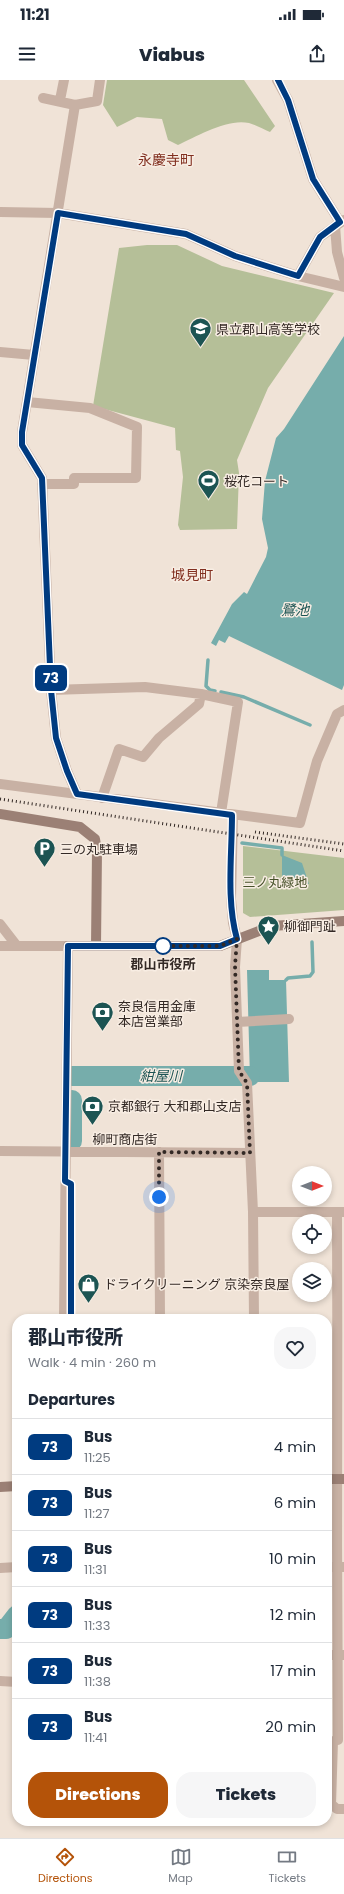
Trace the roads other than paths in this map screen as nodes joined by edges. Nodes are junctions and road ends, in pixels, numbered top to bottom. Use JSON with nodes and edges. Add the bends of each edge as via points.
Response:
{"nodes":[{"id":1,"x":64,"y":80,"type":"edge"},
{"id":2,"x":100,"y":80,"type":"edge"},
{"id":3,"x":278,"y":80,"type":"edge"},
{"id":4,"x":44,"y":98,"type":"dead end"},
{"id":5,"x":60,"y":100,"type":"junction"},
{"id":6,"x":75,"y":104,"type":"junction"},
{"id":7,"x":0,"y":212,"type":"edge"},
{"id":8,"x":58,"y":213,"type":"junction"},
{"id":9,"x":340,"y":223,"type":"edge"},
{"id":10,"x":298,"y":276,"type":"junction"},
{"id":11,"x":344,"y":278,"type":"edge"},
{"id":12,"x":344,"y":287,"type":"edge"},
{"id":13,"x":0,"y":352,"type":"edge"},
{"id":14,"x":34,"y":355,"type":"junction"},
{"id":15,"x":27,"y":402,"type":"junction"},
{"id":16,"x":42,"y":484,"type":"junction"},
{"id":17,"x":51,"y":690,"type":"junction"},
{"id":18,"x":201,"y":694,"type":"junction"},
{"id":19,"x":344,"y":710,"type":"edge"},
{"id":20,"x":0,"y":784,"type":"edge"},
{"id":21,"x":77,"y":794,"type":"junction"},
{"id":22,"x":102,"y":798,"type":"junction"},
{"id":23,"x":221,"y":813,"type":"junction"},
{"id":24,"x":0,"y":814,"type":"edge"},
{"id":25,"x":232,"y":815,"type":"junction"},
{"id":26,"x":344,"y":921,"type":"edge"},
{"id":27,"x":0,"y":924,"type":"edge"},
{"id":28,"x":237,"y":939,"type":"junction"},
{"id":29,"x":0,"y":946,"type":"edge"},
{"id":30,"x":18,"y":946,"type":"junction"},
{"id":31,"x":68,"y":946,"type":"junction"},
{"id":32,"x":96,"y":946,"type":"junction"},
{"id":33,"x":290,"y":1019,"type":"dead end"},
{"id":34,"x":237,"y":1022,"type":"junction"},
{"id":35,"x":0,"y":1151,"type":"edge"},
{"id":36,"x":65,"y":1152,"type":"junction"},
{"id":37,"x":159,"y":1152,"type":"junction"},
{"id":38,"x":250,"y":1153,"type":"junction"},
{"id":39,"x":65,"y":1181,"type":"junction"},
{"id":40,"x":253,"y":1212,"type":"junction"},
{"id":41,"x":340,"y":1212,"type":"edge"},
{"id":42,"x":64,"y":1314,"type":"edge"},
{"id":43,"x":71,"y":1314,"type":"edge"},
{"id":44,"x":160,"y":1314,"type":"edge"},
{"id":45,"x":254,"y":1314,"type":"edge"},
{"id":46,"x":341,"y":1347,"type":"edge"},
{"id":47,"x":336,"y":1479,"type":"edge"},
{"id":48,"x":12,"y":1486,"type":"edge"},
{"id":49,"x":0,"y":1487,"type":"edge"},
{"id":50,"x":12,"y":1567,"type":"edge"},
{"id":51,"x":336,"y":1567,"type":"edge"},
{"id":52,"x":0,"y":1568,"type":"edge"},
{"id":53,"x":336,"y":1655,"type":"edge"},
{"id":54,"x":0,"y":1681,"type":"edge"},
{"id":55,"x":12,"y":1682,"type":"edge"},
{"id":56,"x":336,"y":1741,"type":"edge"},
{"id":57,"x":332,"y":1791,"type":"edge"},
{"id":58,"x":332,"y":1805,"type":"edge"},
{"id":59,"x":344,"y":1809,"type":"edge"}],
"edges":[{"from":1,"to":5,"type":"street"},
{"from":2,"to":6,"type":"street","via":[[97,102]]},
{"from":3,"to":9,"type":"street","via":[[288,100],[313,179]]},
{"from":4,"to":5,"type":"street"},
{"from":5,"to":6,"type":"street"},
{"from":6,"to":8,"type":"street"},
{"from":7,"to":8,"type":"street"},
{"from":8,"to":10,"type":"street","via":[[186,234],[235,256]]},
{"from":8,"to":14,"type":"street"},
{"from":9,"to":10,"type":"street","via":[[320,237]]},
{"from":9,"to":11,"type":"street","via":[[337,252]]},
{"from":10,"to":12,"type":"street"},
{"from":13,"to":14,"type":"street"},
{"from":14,"to":15,"type":"street"},
{"from":15,"to":16,"type":"street","via":[[22,445],[42,478]]},
{"from":15,"to":16,"type":"street","via":[[90,408],[137,427],[136,478],[74,478],[74,484]]},
{"from":16,"to":17,"type":"street"},
{"from":17,"to":18,"type":"street","via":[[144,687]]},
{"from":17,"to":21,"type":"street","via":[[56,738]]},
{"from":18,"to":22,"type":"street","via":[[199,704],[159,738],[143,757],[119,749]]},
{"from":18,"to":23,"type":"street","via":[[238,702]]},
{"from":19,"to":25,"type":"street","via":[[336,714],[317,761],[300,823]]},
{"from":20,"to":21,"type":"street"},
{"from":21,"to":22,"type":"street"},
{"from":22,"to":23,"type":"street"},
{"from":23,"to":25,"type":"street"},
{"from":24,"to":32,"type":"street","via":[[80,827],[95,839]]},
{"from":25,"to":28,"type":"street","via":[[231,900],[232,923]]},
{"from":26,"to":28,"type":"street","via":[[272,926]]},
{"from":27,"to":30,"type":"street"},
{"from":28,"to":32,"type":"street","via":[[220,946]]},
{"from":28,"to":34,"type":"street"},
{"from":29,"to":30,"type":"street"},
{"from":30,"to":31,"type":"street"},
{"from":31,"to":32,"type":"street"},
{"from":31,"to":36,"type":"street"},
{"from":33,"to":34,"type":"street"},
{"from":34,"to":38,"type":"street","via":[[239,1071],[247,1083]]},
{"from":35,"to":36,"type":"street","name":"柳町商店街"},
{"from":36,"to":37,"type":"street","name":"柳町商店街"},
{"from":36,"to":39,"type":"street"},
{"from":37,"to":38,"type":"street","name":"柳町商店街"},
{"from":37,"to":44,"type":"street"},
{"from":38,"to":40,"type":"street"},
{"from":39,"to":42,"type":"street"},
{"from":39,"to":43,"type":"street","via":[[71,1184]]},
{"from":40,"to":41,"type":"street"},
{"from":40,"to":45,"type":"street"},
{"from":41,"to":46,"type":"street"},
{"from":46,"to":47,"type":"street"},
{"from":47,"to":51,"type":"street"},
{"from":48,"to":49,"type":"street"},
{"from":50,"to":52,"type":"street"},
{"from":51,"to":53,"type":"street"},
{"from":53,"to":56,"type":"street"},
{"from":54,"to":55,"type":"street"},
{"from":56,"to":57,"type":"street"},
{"from":58,"to":59,"type":"street","via":[[337,1809]]}]}
